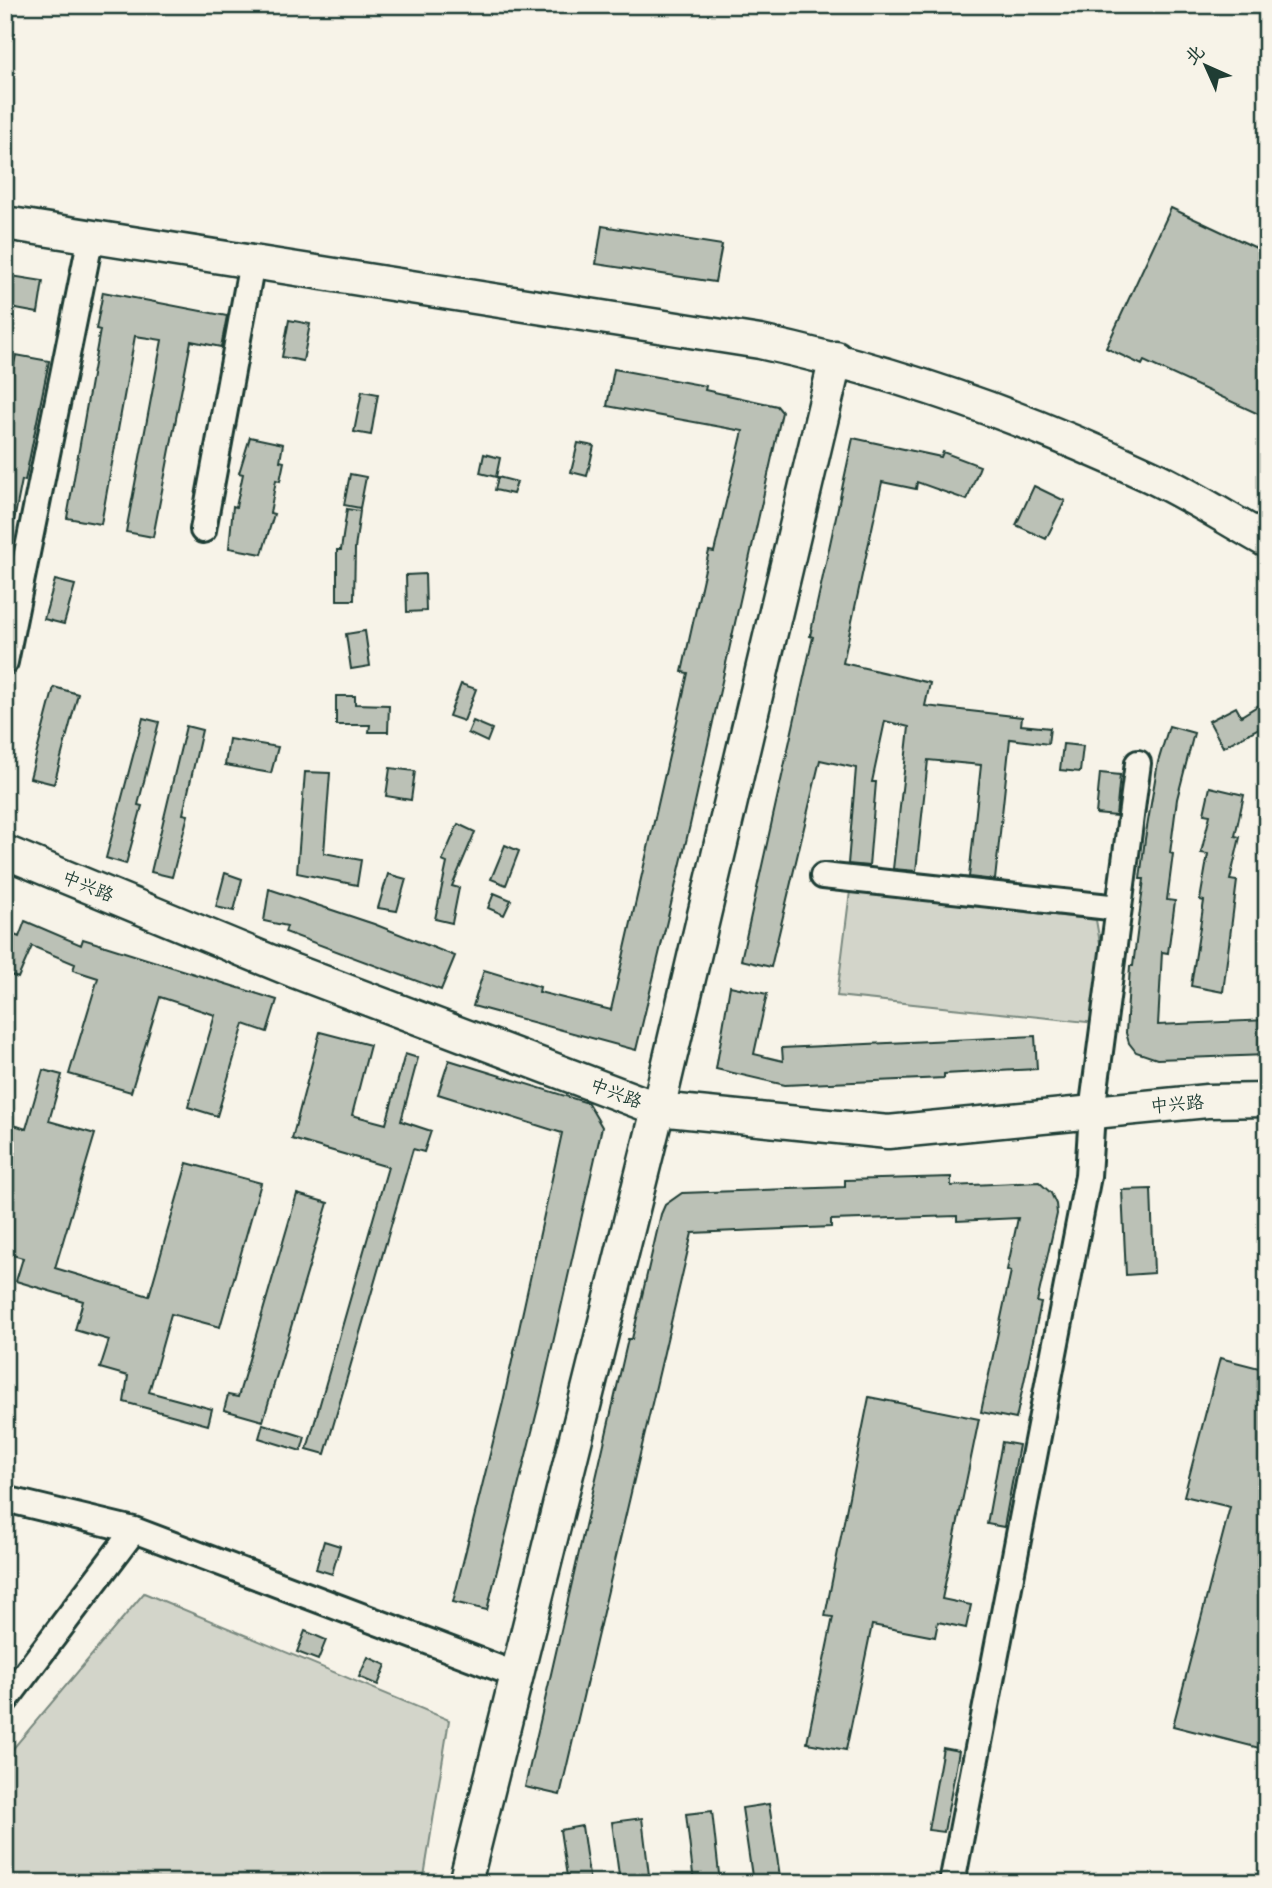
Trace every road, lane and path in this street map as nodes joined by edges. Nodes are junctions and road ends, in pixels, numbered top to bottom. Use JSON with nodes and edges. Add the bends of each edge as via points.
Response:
{"nodes":[{"id":1,"x":5,"y":223,"type":"edge"},
{"id":2,"x":91,"y":236,"type":"junction"},
{"id":3,"x":252,"y":262,"type":"junction"},
{"id":4,"x":836,"y":358,"type":"junction"},
{"id":5,"x":203,"y":530,"type":"dead end"},
{"id":6,"x":1267,"y":541,"type":"edge"},
{"id":7,"x":5,"y":662,"type":"edge"},
{"id":8,"x":1138,"y":763,"type":"dead end"},
{"id":9,"x":5,"y":852,"type":"edge"},
{"id":10,"x":823,"y":876,"type":"dead end"},
{"id":11,"x":1119,"y":908,"type":"junction"},
{"id":12,"x":1267,"y":1100,"type":"edge"},
{"id":13,"x":659,"y":1109,"type":"junction"},
{"id":14,"x":1092,"y":1112,"type":"junction"},
{"id":15,"x":5,"y":1499,"type":"edge"},
{"id":16,"x":134,"y":1531,"type":"junction"},
{"id":17,"x":517,"y":1675,"type":"junction"},
{"id":18,"x":5,"y":1701,"type":"edge"},
{"id":19,"x":465,"y":1883,"type":"edge"},
{"id":20,"x":952,"y":1883,"type":"edge"}],
"edges":[{"from":1,"to":2,"type":"main road"},
{"from":2,"to":3,"type":"main road"},
{"from":2,"to":7,"type":"street"},
{"from":3,"to":4,"type":"main road"},
{"from":3,"to":5,"type":"street"},
{"from":4,"to":6,"type":"main road","via":[[990,407],[1149,474]]},
{"from":4,"to":13,"type":"main road"},
{"from":8,"to":11,"type":"street"},
{"from":9,"to":13,"type":"main road","name":"中兴路","via":[[294,971]]},
{"from":10,"to":11,"type":"street"},
{"from":11,"to":14,"type":"street"},
{"from":12,"to":14,"type":"main road","name":"中兴路"},
{"from":13,"to":14,"type":"main road","name":"中兴路","via":[[888,1132]]},
{"from":13,"to":17,"type":"main road"},
{"from":14,"to":20,"type":"street","via":[[1088,1175]]},
{"from":15,"to":16,"type":"street"},
{"from":16,"to":17,"type":"street"},
{"from":16,"to":18,"type":"street"},
{"from":17,"to":19,"type":"main road"}]}
